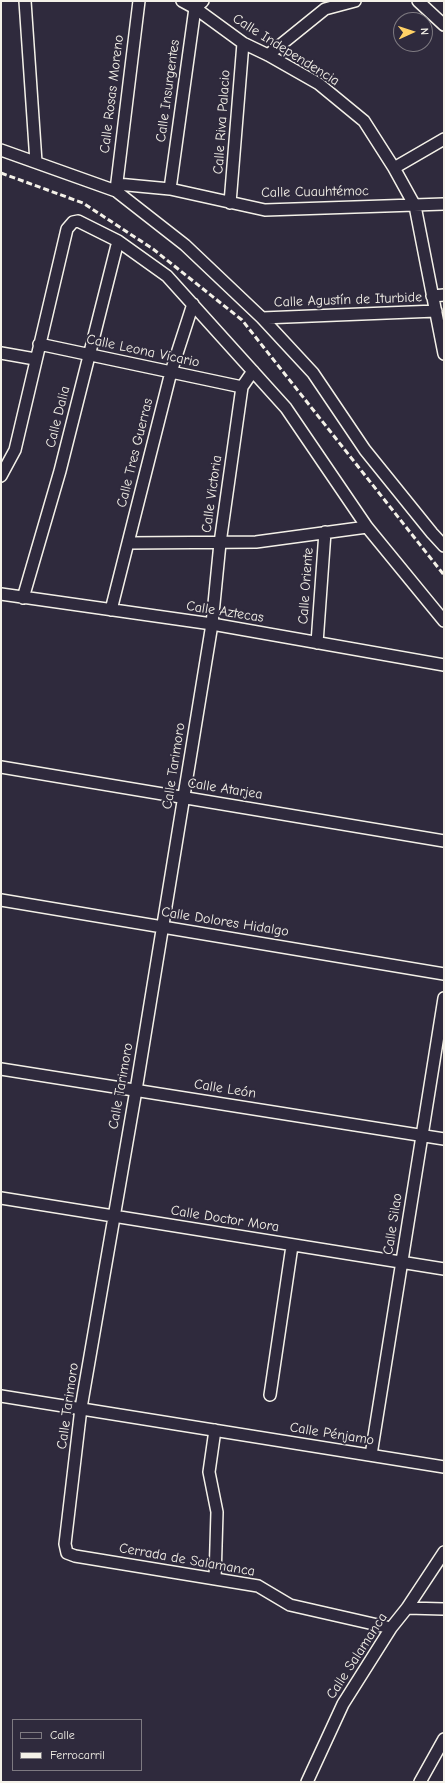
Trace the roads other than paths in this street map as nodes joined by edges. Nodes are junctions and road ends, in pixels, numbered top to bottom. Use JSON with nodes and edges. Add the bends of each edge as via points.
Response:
{"nodes":[{"id":1,"x":25,"y":1,"type":"edge"},
{"id":2,"x":139,"y":1,"type":"edge"},
{"id":3,"x":182,"y":1,"type":"edge"},
{"id":4,"x":355,"y":1,"type":"edge"},
{"id":5,"x":418,"y":1,"type":"edge"},
{"id":6,"x":199,"y":5,"type":"edge"},
{"id":7,"x":444,"y":25,"type":"edge"},
{"id":8,"x":243,"y":43,"type":"junction"},
{"id":9,"x":268,"y":55,"type":"junction"},
{"id":10,"x":444,"y":139,"type":"edge"},
{"id":11,"x":1,"y":150,"type":"edge"},
{"id":12,"x":36,"y":162,"type":"junction"},
{"id":13,"x":394,"y":168,"type":"junction"},
{"id":14,"x":116,"y":187,"type":"junction"},
{"id":15,"x":170,"y":189,"type":"junction"},
{"id":16,"x":230,"y":202,"type":"junction"},
{"id":17,"x":444,"y":204,"type":"edge"},
{"id":18,"x":415,"y":206,"type":"junction"},
{"id":19,"x":118,"y":241,"type":"junction"},
{"id":20,"x":444,"y":295,"type":"edge"},
{"id":21,"x":432,"y":296,"type":"junction"},
{"id":22,"x":193,"y":304,"type":"junction"},
{"id":23,"x":436,"y":311,"type":"junction"},
{"id":24,"x":262,"y":318,"type":"junction"},
{"id":25,"x":39,"y":344,"type":"junction"},
{"id":26,"x":1,"y":353,"type":"edge"},
{"id":27,"x":88,"y":354,"type":"junction"},
{"id":28,"x":444,"y":354,"type":"edge"},
{"id":29,"x":35,"y":359,"type":"junction"},
{"id":30,"x":171,"y":372,"type":"junction"},
{"id":31,"x":253,"y":372,"type":"junction"},
{"id":32,"x":242,"y":387,"type":"junction"},
{"id":33,"x":1,"y":476,"type":"edge"},
{"id":34,"x":367,"y":527,"type":"junction"},
{"id":35,"x":444,"y":530,"type":"edge"},
{"id":36,"x":325,"y":532,"type":"junction"},
{"id":37,"x":432,"y":533,"type":"junction"},
{"id":38,"x":128,"y":543,"type":"junction"},
{"id":39,"x":220,"y":543,"type":"junction"},
{"id":40,"x":444,"y":546,"type":"edge"},
{"id":41,"x":1,"y":594,"type":"edge"},
{"id":42,"x":23,"y":598,"type":"junction"},
{"id":43,"x":111,"y":610,"type":"junction"},
{"id":44,"x":444,"y":621,"type":"edge"},
{"id":45,"x":212,"y":624,"type":"junction"},
{"id":46,"x":317,"y":643,"type":"junction"},
{"id":47,"x":444,"y":665,"type":"edge"},
{"id":48,"x":1,"y":767,"type":"edge"},
{"id":49,"x":184,"y":798,"type":"junction"},
{"id":50,"x":444,"y":841,"type":"edge"},
{"id":51,"x":1,"y":900,"type":"edge"},
{"id":52,"x":163,"y":927,"type":"junction"},
{"id":53,"x":444,"y":974,"type":"edge"},
{"id":54,"x":444,"y":998,"type":"edge"},
{"id":55,"x":1,"y":1069,"type":"edge"},
{"id":56,"x":136,"y":1090,"type":"junction"},
{"id":57,"x":422,"y":1136,"type":"junction"},
{"id":58,"x":444,"y":1139,"type":"edge"},
{"id":59,"x":1,"y":1198,"type":"edge"},
{"id":60,"x":114,"y":1216,"type":"junction"},
{"id":61,"x":292,"y":1246,"type":"junction"},
{"id":62,"x":402,"y":1263,"type":"junction"},
{"id":63,"x":444,"y":1269,"type":"edge"},
{"id":64,"x":270,"y":1395,"type":"dead end"},
{"id":65,"x":1,"y":1396,"type":"edge"},
{"id":66,"x":81,"y":1408,"type":"junction"},
{"id":67,"x":215,"y":1430,"type":"junction"},
{"id":68,"x":371,"y":1455,"type":"junction"},
{"id":69,"x":444,"y":1467,"type":"edge"},
{"id":70,"x":444,"y":1552,"type":"edge"},
{"id":71,"x":67,"y":1553,"type":"joint"},
{"id":72,"x":215,"y":1579,"type":"junction"},
{"id":73,"x":407,"y":1608,"type":"junction"},
{"id":74,"x":444,"y":1609,"type":"edge"},
{"id":75,"x":391,"y":1628,"type":"junction"},
{"id":76,"x":444,"y":1739,"type":"edge"},
{"id":77,"x":307,"y":1782,"type":"edge"},
{"id":78,"x":420,"y":1782,"type":"edge"}],
"edges":[{"from":1,"to":12,"type":"street"},
{"from":2,"to":14,"type":"street","name":"Calle Rosas Moreno"},
{"from":3,"to":6,"type":"street","name":"Calle Independencia"},
{"from":4,"to":9,"type":"street","via":[[325,9]]},
{"from":5,"to":7,"type":"street"},
{"from":6,"to":8,"type":"street","name":"Calle Independencia"},
{"from":6,"to":15,"type":"street","name":"Calle Insurgentes"},
{"from":8,"to":9,"type":"street","name":"Calle Independencia"},
{"from":8,"to":16,"type":"street","name":"Calle Riva Palacio"},
{"from":9,"to":13,"type":"street","name":"Calle Independencia","via":[[318,84],[364,122]]},
{"from":10,"to":13,"type":"street"},
{"from":11,"to":12,"type":"street"},
{"from":12,"to":14,"type":"street"},
{"from":13,"to":18,"type":"street","name":"Calle Independencia"},
{"from":14,"to":15,"type":"street","name":"Calle Cuauhtémoc"},
{"from":14,"to":24,"type":"street","via":[[185,245]]},
{"from":15,"to":16,"type":"street","name":"Calle Cuauhtémoc"},
{"from":16,"to":18,"type":"street","name":"Calle Cuauhtémoc","via":[[265,210]]},
{"from":17,"to":18,"type":"street","name":"Calle Cuauhtémoc"},
{"from":18,"to":21,"type":"street","name":"Calle Independencia"},
{"from":19,"to":22,"type":"street","via":[[167,276]]},
{"from":19,"to":25,"type":"street","via":[[78,221],[73,222],[67,229]]},
{"from":19,"to":27,"type":"street","name":"Calle Dalia"},
{"from":20,"to":21,"type":"street","name":"Calle Agustín de Iturbide"},
{"from":21,"to":23,"type":"street","name":"Calle Independencia"},
{"from":22,"to":30,"type":"street","name":"Calle Tres Guerras"},
{"from":22,"to":31,"type":"street"},
{"from":23,"to":24,"type":"street","name":"Calle Agustín de Iturbide"},
{"from":23,"to":28,"type":"street","name":"Calle Independencia"},
{"from":24,"to":37,"type":"street","via":[[312,373],[366,450]]},
{"from":25,"to":27,"type":"street","name":"Calle Leona Vicario"},
{"from":25,"to":29,"type":"street"},
{"from":26,"to":29,"type":"street"},
{"from":27,"to":30,"type":"street","name":"Calle Leona Vicario"},
{"from":27,"to":42,"type":"street","name":"Calle Dalia","via":[[60,471]]},
{"from":29,"to":33,"type":"street","via":[[15,450]]},
{"from":30,"to":32,"type":"street","name":"Calle Leona Vicario"},
{"from":30,"to":38,"type":"street","name":"Calle Tres Guerras"},
{"from":31,"to":32,"type":"street","name":"Calle Victoria"},
{"from":31,"to":34,"type":"street","via":[[286,408]]},
{"from":32,"to":39,"type":"street","name":"Calle Victoria"},
{"from":34,"to":36,"type":"street"},
{"from":34,"to":44,"type":"street"},
{"from":35,"to":37,"type":"street"},
{"from":36,"to":39,"type":"street","via":[[256,542]]},
{"from":36,"to":46,"type":"street","name":"Calle Oriente"},
{"from":37,"to":40,"type":"street"},
{"from":38,"to":39,"type":"street"},
{"from":38,"to":43,"type":"street","name":"Calle Tres Guerras"},
{"from":39,"to":45,"type":"street","name":"Calle Victoria"},
{"from":41,"to":42,"type":"street","name":"Calle Aztecas"},
{"from":42,"to":43,"type":"street","name":"Calle Aztecas"},
{"from":43,"to":45,"type":"street","name":"Calle Aztecas"},
{"from":45,"to":46,"type":"street","name":"Calle Aztecas"},
{"from":45,"to":49,"type":"street","name":"Calle Tarimoro"},
{"from":46,"to":47,"type":"street","name":"Calle Aztecas"},
{"from":48,"to":49,"type":"street","name":"Calle Atarjea"},
{"from":49,"to":50,"type":"street","name":"Calle Atarjea"},
{"from":49,"to":52,"type":"street","name":"Calle Tarimoro"},
{"from":51,"to":52,"type":"street","name":"Calle Dolores Hidalgo"},
{"from":52,"to":53,"type":"street","name":"Calle Dolores Hidalgo"},
{"from":52,"to":56,"type":"street","name":"Calle Tarimoro"},
{"from":54,"to":57,"type":"street","name":"Calle Silao"},
{"from":55,"to":56,"type":"street","name":"Calle León"},
{"from":56,"to":57,"type":"street","name":"Calle León"},
{"from":56,"to":60,"type":"street","name":"Calle Tarimoro"},
{"from":57,"to":58,"type":"street","name":"Calle León"},
{"from":57,"to":62,"type":"street","name":"Calle Silao"},
{"from":59,"to":60,"type":"street","name":"Calle Doctor Mora"},
{"from":60,"to":61,"type":"street","name":"Calle Doctor Mora"},
{"from":60,"to":66,"type":"street","name":"Calle Tarimoro"},
{"from":61,"to":62,"type":"street","name":"Calle Doctor Mora"},
{"from":61,"to":64,"type":"street"},
{"from":62,"to":63,"type":"street","name":"Calle Doctor Mora"},
{"from":62,"to":68,"type":"street","name":"Calle Silao"},
{"from":65,"to":66,"type":"street","name":"Calle Pénjamo"},
{"from":66,"to":67,"type":"street","name":"Calle Pénjamo"},
{"from":66,"to":71,"type":"street","name":"Calle Tarimoro","via":[[65,1544]]},
{"from":67,"to":68,"type":"street","name":"Calle Pénjamo"},
{"from":67,"to":72,"type":"street","via":[[209,1472],[217,1512]]},
{"from":68,"to":69,"type":"street","name":"Calle Pénjamo"},
{"from":70,"to":73,"type":"street","name":"Calle Salamanca"},
{"from":71,"to":72,"type":"street","name":"Cerrada de Salamanca"},
{"from":72,"to":75,"type":"street","name":"Cerrada de Salamanca","via":[[258,1586],[290,1605]]},
{"from":73,"to":74,"type":"street"},
{"from":73,"to":75,"type":"street","name":"Calle Salamanca"},
{"from":75,"to":77,"type":"street","name":"Calle Salamanca","via":[[343,1704]]},
{"from":76,"to":78,"type":"street"}]}
